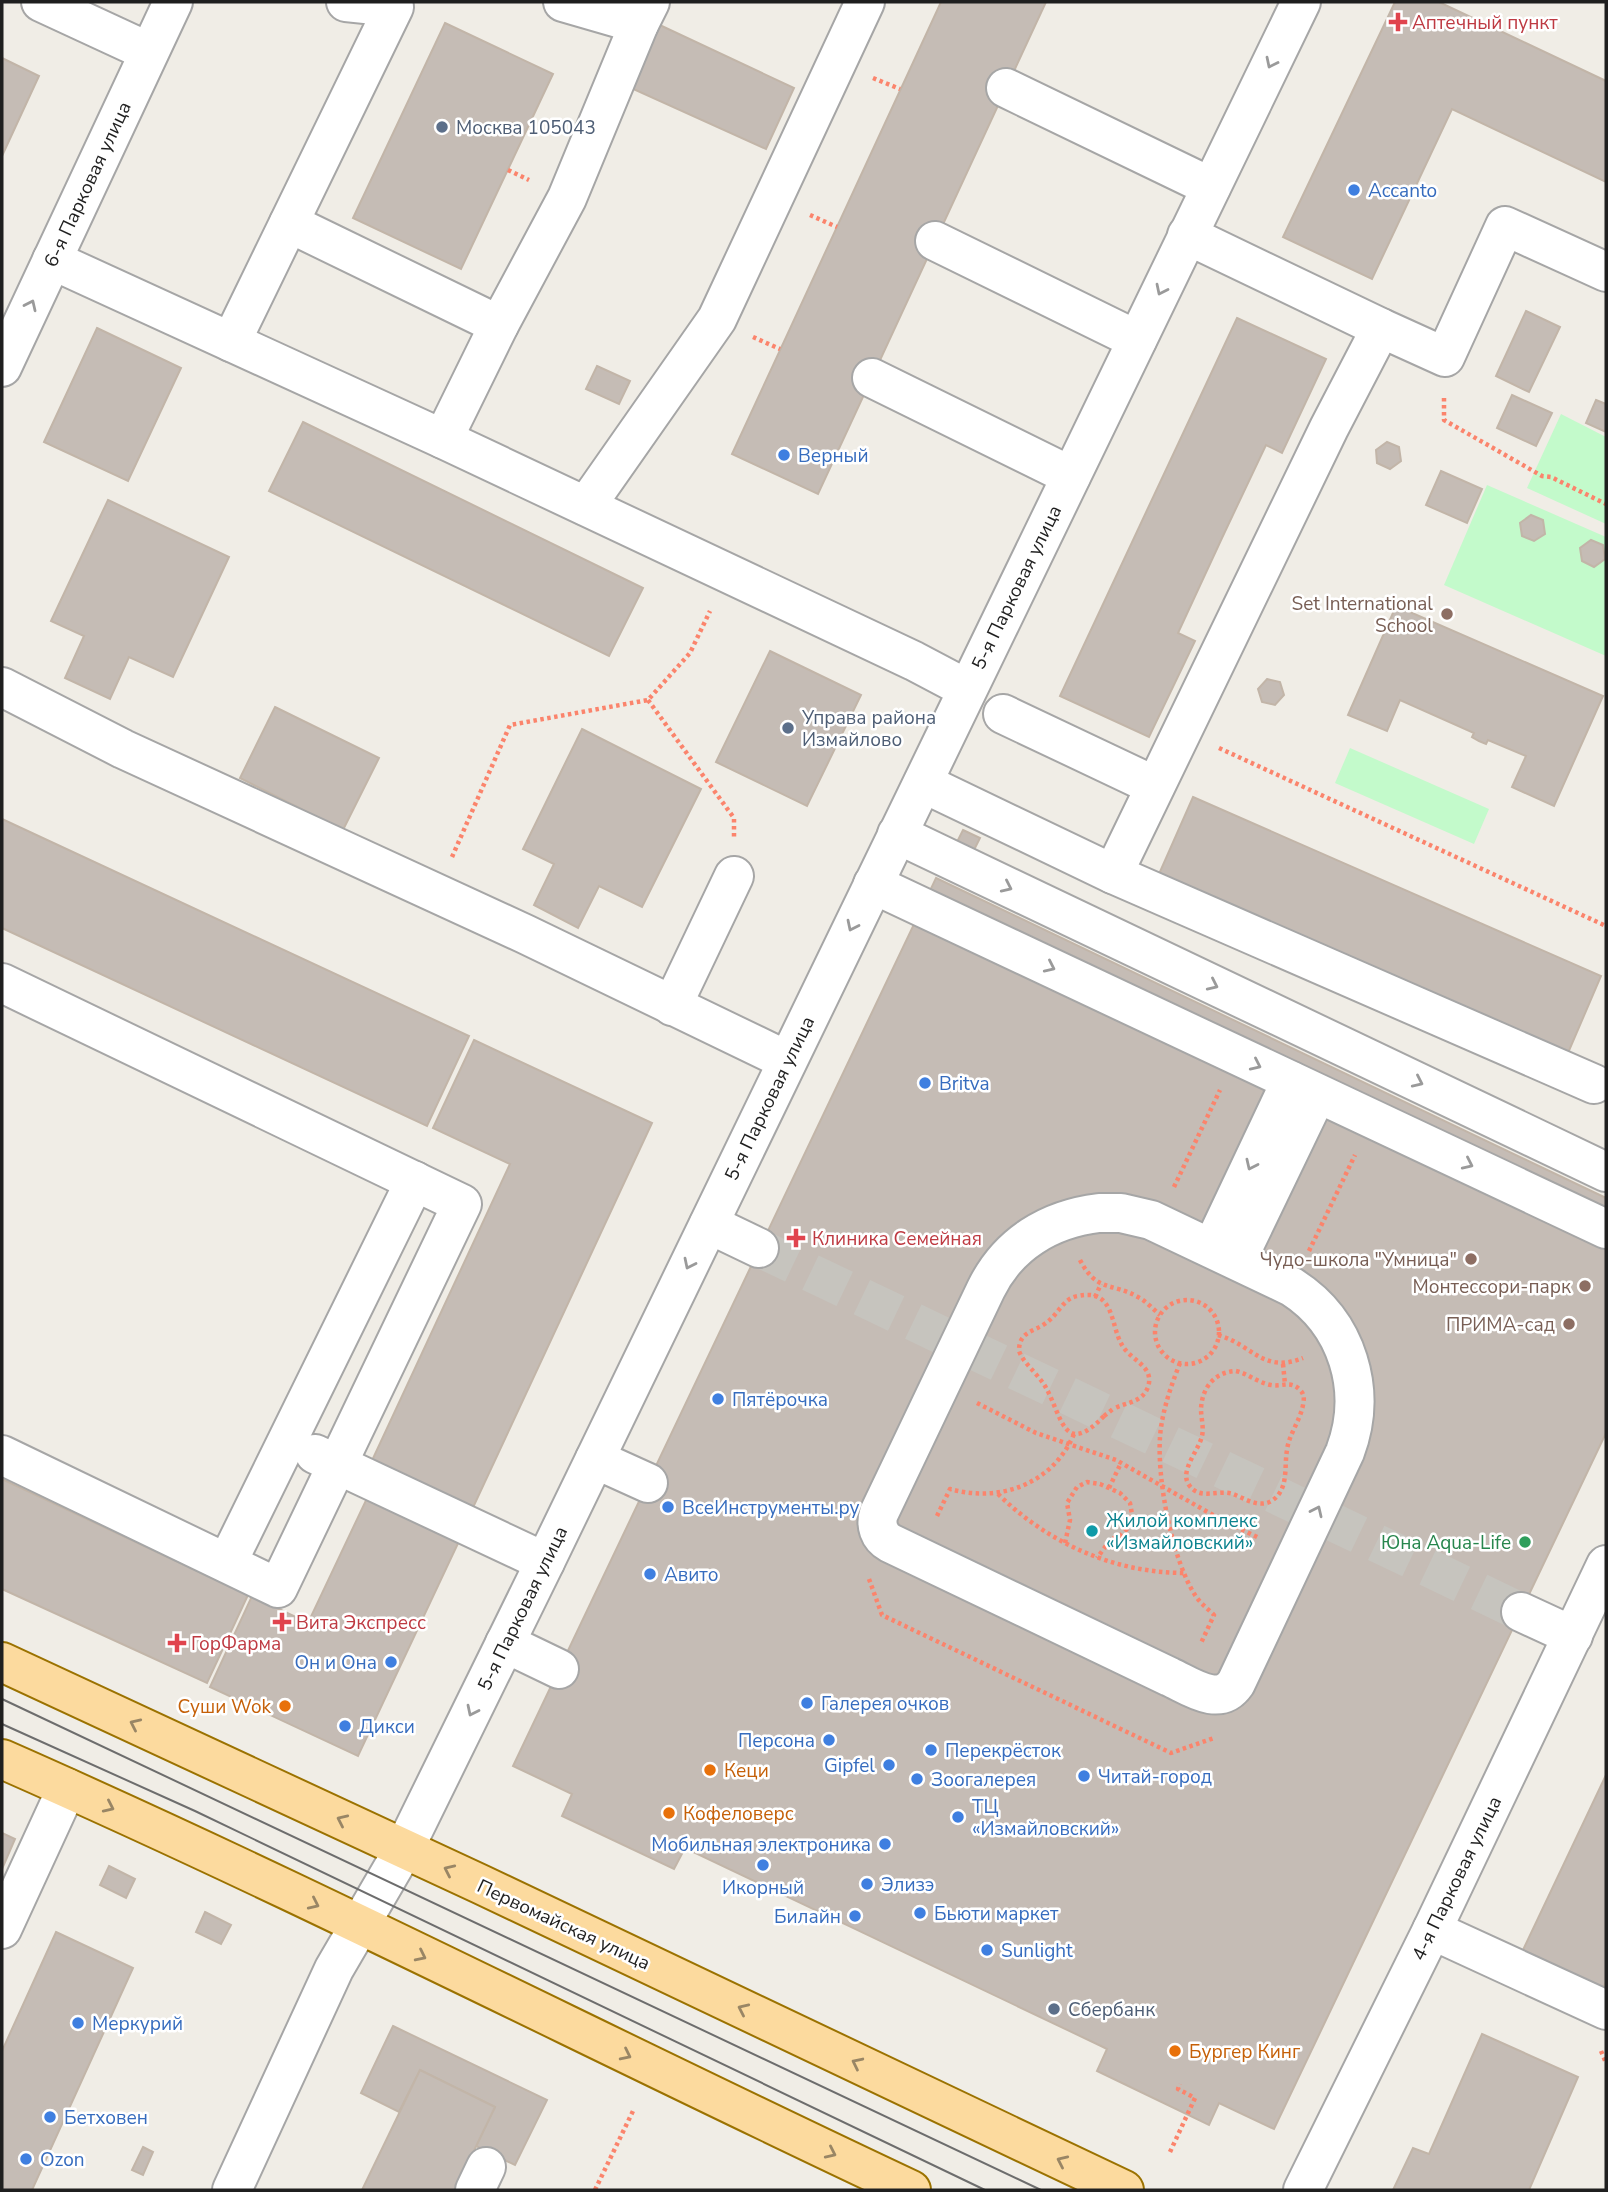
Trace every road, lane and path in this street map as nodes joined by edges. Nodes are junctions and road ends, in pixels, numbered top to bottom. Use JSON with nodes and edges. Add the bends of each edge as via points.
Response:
{"nodes":[{"id":1,"x":41,"y":2,"type":"edge"},
{"id":2,"x":173,"y":2,"type":"edge"},
{"id":3,"x":346,"y":2,"type":"edge"},
{"id":4,"x":563,"y":2,"type":"edge"},
{"id":5,"x":865,"y":2,"type":"edge"},
{"id":6,"x":1301,"y":2,"type":"edge"},
{"id":7,"x":404,"y":4,"type":"edge"},
{"id":8,"x":644,"y":13,"type":"edge"},
{"id":9,"x":149,"y":52,"type":"junction"},
{"id":10,"x":1006,"y":88,"type":"dead end"},
{"id":11,"x":1211,"y":187,"type":"junction"},
{"id":12,"x":289,"y":223,"type":"junction"},
{"id":13,"x":1188,"y":235,"type":"junction"},
{"id":14,"x":935,"y":241,"type":"dead end"},
{"id":15,"x":52,"y":260,"type":"junction"},
{"id":16,"x":1606,"y":272,"type":"edge"},
{"id":17,"x":499,"y":325,"type":"junction"},
{"id":18,"x":1381,"y":328,"type":"junction"},
{"id":19,"x":1137,"y":340,"type":"junction"},
{"id":20,"x":232,"y":342,"type":"junction"},
{"id":21,"x":1445,"y":357,"type":"junction"},
{"id":22,"x":2,"y":367,"type":"edge"},
{"id":23,"x":872,"y":378,"type":"dead end"},
{"id":24,"x":443,"y":439,"type":"junction"},
{"id":25,"x":1070,"y":476,"type":"junction"},
{"id":26,"x":1606,"y":505,"type":"edge"},
{"id":27,"x":586,"y":506,"type":"junction"},
{"id":28,"x":729,"y":574,"type":"junction"},
{"id":29,"x":2,"y":687,"type":"edge"},
{"id":30,"x":967,"y":689,"type":"junction"},
{"id":31,"x":648,"y":699,"type":"junction"},
{"id":32,"x":1003,"y":714,"type":"dead end"},
{"id":33,"x":1183,"y":731,"type":"junction"},
{"id":34,"x":923,"y":783,"type":"junction"},
{"id":35,"x":1155,"y":786,"type":"junction"},
{"id":36,"x":897,"y":834,"type":"junction"},
{"id":37,"x":1113,"y":874,"type":"junction"},
{"id":38,"x":734,"y":876,"type":"joint"},
{"id":39,"x":873,"y":884,"type":"junction"},
{"id":40,"x":437,"y":893,"type":"junction"},
{"id":41,"x":1606,"y":926,"type":"edge"},
{"id":42,"x":2,"y":983,"type":"edge"},
{"id":43,"x":672,"y":1006,"type":"junction"},
{"id":44,"x":786,"y":1060,"type":"junction"},
{"id":45,"x":1602,"y":1076,"type":"edge"},
{"id":46,"x":1224,"y":1082,"type":"dead end"},
{"id":47,"x":1304,"y":1087,"type":"junction"},
{"id":48,"x":1359,"y":1147,"type":"dead end"},
{"id":49,"x":1606,"y":1172,"type":"edge"},
{"id":50,"x":415,"y":1181,"type":"junction"},
{"id":51,"x":1174,"y":1188,"type":"dead end"},
{"id":52,"x":709,"y":1224,"type":"junction"},
{"id":53,"x":1606,"y":1229,"type":"edge"},
{"id":54,"x":760,"y":1248,"type":"tunnel mouth"},
{"id":55,"x":1308,"y":1253,"type":"dead end"},
{"id":56,"x":1224,"y":1254,"type":"junction"},
{"id":57,"x":1078,"y":1255,"type":"dead end"},
{"id":58,"x":1101,"y":1284,"type":"junction"},
{"id":59,"x":1095,"y":1297,"type":"junction"},
{"id":60,"x":1160,"y":1315,"type":"junction"},
{"id":61,"x":1218,"y":1335,"type":"junction"},
{"id":62,"x":1309,"y":1355,"type":"dead end"},
{"id":63,"x":1180,"y":1363,"type":"junction"},
{"id":64,"x":1283,"y":1364,"type":"junction"},
{"id":65,"x":1285,"y":1384,"type":"junction"},
{"id":66,"x":974,"y":1402,"type":"dead end"},
{"id":67,"x":1074,"y":1434,"type":"junction"},
{"id":68,"x":287,"y":1441,"type":"junction"},
{"id":69,"x":1069,"y":1444,"type":"junction"},
{"id":70,"x":2,"y":1455,"type":"edge"},
{"id":71,"x":595,"y":1459,"type":"junction"},
{"id":72,"x":1121,"y":1463,"type":"junction"},
{"id":73,"x":337,"y":1465,"type":"junction"},
{"id":74,"x":648,"y":1483,"type":"dead end"},
{"id":75,"x":1164,"y":1486,"type":"junction"},
{"id":76,"x":1110,"y":1489,"type":"junction"},
{"id":77,"x":1196,"y":1492,"type":"junction"},
{"id":78,"x":998,"y":1494,"type":"junction"},
{"id":79,"x":1191,"y":1503,"type":"junction"},
{"id":80,"x":928,"y":1512,"type":"dead end"},
{"id":81,"x":1065,"y":1543,"type":"junction"},
{"id":82,"x":1271,"y":1543,"type":"dead end"},
{"id":83,"x":1097,"y":1558,"type":"junction"},
{"id":84,"x":545,"y":1562,"type":"junction"},
{"id":85,"x":227,"y":1563,"type":"junction"},
{"id":86,"x":1606,"y":1569,"type":"edge"},
{"id":87,"x":1185,"y":1573,"type":"junction"},
{"id":88,"x":1521,"y":1612,"type":"tunnel mouth"},
{"id":89,"x":1573,"y":1636,"type":"junction"},
{"id":90,"x":505,"y":1643,"type":"junction"},
{"id":91,"x":1208,"y":1646,"type":"dead end"},
{"id":92,"x":2,"y":1662,"type":"edge"},
{"id":93,"x":559,"y":1669,"type":"dead end"},
{"id":94,"x":2,"y":1759,"type":"edge"},
{"id":95,"x":68,"y":1788,"type":"junction"},
{"id":96,"x":404,"y":1849,"type":"junction"},
{"id":97,"x":360,"y":1926,"type":"junction"},
{"id":98,"x":2,"y":1929,"type":"edge"},
{"id":99,"x":1432,"y":1930,"type":"junction"},
{"id":100,"x":1606,"y":2010,"type":"edge"},
{"id":101,"x":1180,"y":2084,"type":"dead end"},
{"id":102,"x":633,"y":2111,"type":"dead end"},
{"id":103,"x":1170,"y":2152,"type":"dead end"},
{"id":104,"x":232,"y":2190,"type":"edge"},
{"id":105,"x":595,"y":2190,"type":"edge"},
{"id":106,"x":911,"y":2190,"type":"edge"},
{"id":107,"x":1124,"y":2190,"type":"edge"},
{"id":108,"x":1303,"y":2190,"type":"edge"}],
"edges":[{"from":1,"to":9,"type":"street"},
{"from":2,"to":9,"type":"street","name":"6-я Парковая улица"},
{"from":3,"to":7,"type":"street"},
{"from":4,"to":8,"type":"street"},
{"from":5,"to":27,"type":"street","via":[[718,319]]},
{"from":6,"to":11,"type":"street","name":"5-я Парковая улица","one_way":true},
{"from":7,"to":12,"type":"street"},
{"from":8,"to":17,"type":"street","via":[[567,198]]},
{"from":9,"to":15,"type":"street","name":"6-я Парковая улица"},
{"from":10,"to":11,"type":"street"},
{"from":11,"to":13,"type":"street","name":"5-я Парковая улица"},
{"from":12,"to":17,"type":"street"},
{"from":12,"to":20,"type":"street"},
{"from":13,"to":18,"type":"street"},
{"from":13,"to":19,"type":"street","name":"5-я Парковая улица","one_way":true},
{"from":14,"to":19,"type":"street"},
{"from":15,"to":20,"type":"street"},
{"from":22,"to":15,"type":"street","name":"6-я Парковая улица","one_way":true},
{"from":16,"to":21,"type":"street","via":[[1505,226]]},
{"from":17,"to":24,"type":"street"},
{"from":18,"to":21,"type":"street"},
{"from":18,"to":33,"type":"street"},
{"from":19,"to":25,"type":"street","name":"5-я Парковая улица"},
{"from":20,"to":24,"type":"street"},
{"from":21,"to":26,"type":"path","via":[[1444,420],[1542,476]]},
{"from":23,"to":25,"type":"street"},
{"from":24,"to":27,"type":"street"},
{"from":25,"to":30,"type":"street","name":"5-я Парковая улица"},
{"from":27,"to":28,"type":"street"},
{"from":28,"to":30,"type":"street"},
{"from":28,"to":31,"type":"path","via":[[690,653]]},
{"from":29,"to":40,"type":"street","via":[[123,749]]},
{"from":30,"to":34,"type":"street","name":"5-я Парковая улица"},
{"from":31,"to":38,"type":"path","via":[[734,818]]},
{"from":31,"to":40,"type":"path","via":[[510,725]]},
{"from":32,"to":35,"type":"street"},
{"from":33,"to":35,"type":"street"},
{"from":33,"to":41,"type":"path"},
{"from":34,"to":36,"type":"street","name":"5-я Парковая улица"},
{"from":34,"to":37,"type":"street"},
{"from":35,"to":37,"type":"street"},
{"from":36,"to":39,"type":"street","name":"5-я Парковая улица"},
{"from":36,"to":49,"type":"street","one_way":true},
{"from":37,"to":45,"type":"street"},
{"from":38,"to":43,"type":"street"},
{"from":39,"to":44,"type":"street","name":"5-я Парковая улица","one_way":true},
{"from":39,"to":47,"type":"street","one_way":true},
{"from":40,"to":43,"type":"street"},
{"from":42,"to":50,"type":"street"},
{"from":43,"to":44,"type":"street"},
{"from":44,"to":52,"type":"street","name":"5-я Парковая улица"},
{"from":46,"to":51,"type":"path"},
{"from":47,"to":53,"type":"street","one_way":true},
{"from":47,"to":56,"type":"street"},
{"from":48,"to":55,"type":"path"},
{"from":50,"to":68,"type":"street"},
{"from":50,"to":73,"type":"street","via":[[463,1204]]},
{"from":52,"to":54,"type":"street"},
{"from":52,"to":71,"type":"street","name":"5-я Парковая улица","one_way":true},
{"from":56,"to":56,"type":"street","one_way":true,"via":[[1151,1220],[1114,1213],[1060,1221],[1017,1247],[986,1289],[883,1506],[877,1524],[881,1536],[1206,1694],[1229,1692],[1342,1459],[1356,1408],[1350,1363],[1331,1323],[1298,1291]]},
{"from":57,"to":58,"type":"path"},
{"from":58,"to":59,"type":"path"},
{"from":58,"to":60,"type":"path","via":[[1138,1296]]},
{"from":59,"to":67,"type":"path","bridge":true,"via":[[1109,1307],[1121,1344],[1144,1366],[1149,1382],[1144,1394],[1134,1401],[1114,1409],[1085,1433]]},
{"from":59,"to":67,"type":"path","via":[[1069,1299],[1019,1344],[1020,1354],[1050,1395],[1062,1426]]},
{"from":60,"to":61,"type":"path","via":[[1177,1301],[1199,1302],[1213,1313]]},
{"from":60,"to":63,"type":"path","via":[[1156,1341],[1170,1359]]},
{"from":61,"to":63,"type":"path","via":[[1205,1357]]},
{"from":61,"to":64,"type":"path","via":[[1238,1342],[1260,1359]]},
{"from":62,"to":64,"type":"path"},
{"from":63,"to":75,"type":"path","via":[[1160,1434]]},
{"from":64,"to":65,"type":"path"},
{"from":65,"to":77,"type":"path","via":[[1265,1384],[1236,1371],[1224,1372],[1209,1384],[1203,1395],[1202,1435],[1186,1475]]},
{"from":65,"to":77,"type":"path","via":[[1301,1391],[1304,1402],[1287,1449],[1279,1495],[1260,1504],[1221,1491]]},
{"from":66,"to":69,"type":"path","via":[[1015,1424]]},
{"from":67,"to":69,"type":"path"},
{"from":68,"to":73,"type":"street"},
{"from":68,"to":85,"type":"street"},
{"from":69,"to":72,"type":"path"},
{"from":69,"to":78,"type":"path","via":[[1036,1478]]},
{"from":70,"to":85,"type":"street"},
{"from":71,"to":74,"type":"street"},
{"from":71,"to":84,"type":"street","name":"5-я Парковая улица"},
{"from":72,"to":75,"type":"path"},
{"from":72,"to":76,"type":"path"},
{"from":73,"to":84,"type":"street"},
{"from":73,"to":85,"type":"street","via":[[278,1588]]},
{"from":75,"to":79,"type":"path"},
{"from":75,"to":87,"type":"path"},
{"from":76,"to":81,"type":"path","via":[[1087,1482],[1077,1487],[1068,1503]]},
{"from":76,"to":83,"type":"path","via":[[1126,1497],[1131,1520]]},
{"from":77,"to":79,"type":"path"},
{"from":78,"to":80,"type":"path","via":[[950,1489],[937,1516]]},
{"from":78,"to":81,"type":"path"},
{"from":79,"to":82,"type":"path"},
{"from":81,"to":83,"type":"path"},
{"from":83,"to":87,"type":"path","via":[[1154,1573]]},
{"from":84,"to":90,"type":"street","name":"5-я Парковая улица"},
{"from":86,"to":89,"type":"street","name":"4-я Парковая улица"},
{"from":87,"to":91,"type":"path","via":[[1196,1596],[1214,1615],[1201,1643]]},
{"from":88,"to":89,"type":"street"},
{"from":89,"to":99,"type":"street","name":"4-я Парковая улица"},
{"from":90,"to":93,"type":"street"},
{"from":90,"to":96,"type":"street","name":"5-я Парковая улица","one_way":true},
{"from":96,"to":92,"type":"main road","name":"Первомайская улица","one_way":true},
{"from":94,"to":95,"type":"main road"},
{"from":95,"to":97,"type":"main road","one_way":true},
{"from":95,"to":98,"type":"street"},
{"from":96,"to":97,"type":"street","name":"5-я Парковая улица"},
{"from":107,"to":96,"type":"main road","name":"Первомайская улица","one_way":true},
{"from":97,"to":104,"type":"street","name":"5-я Парковая улица","via":[[334,1969]]},
{"from":97,"to":106,"type":"main road","one_way":true},
{"from":99,"to":100,"type":"street"},
{"from":99,"to":108,"type":"street","name":"4-я Парковая улица"},
{"from":101,"to":103,"type":"path","via":[[1178,2089],[1195,2098]]},
{"from":102,"to":105,"type":"path"}]}
